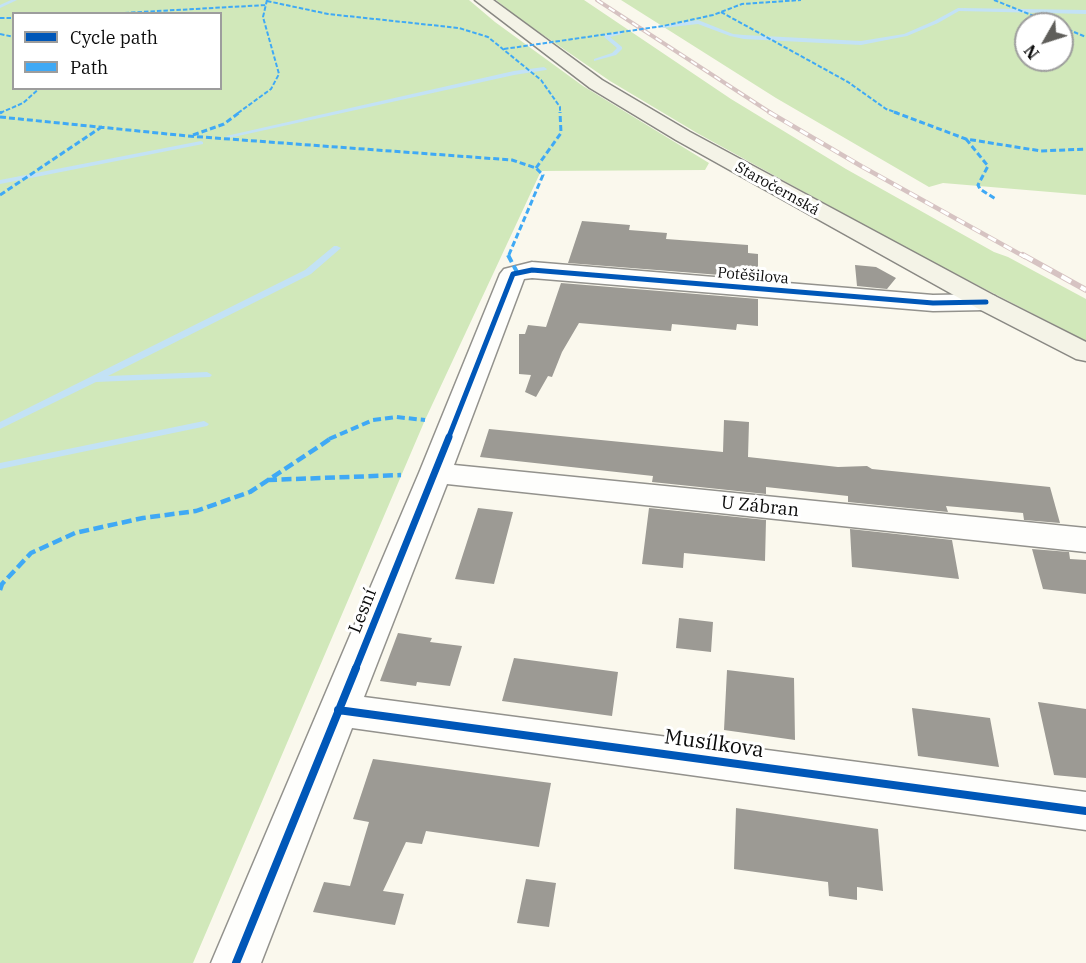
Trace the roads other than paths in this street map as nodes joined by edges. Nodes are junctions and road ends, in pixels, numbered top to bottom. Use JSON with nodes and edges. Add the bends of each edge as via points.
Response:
{"nodes":[{"id":1,"x":483,"y":0,"type":"edge"},
{"id":2,"x":517,"y":272,"type":"joint"},
{"id":3,"x":987,"y":302,"type":"junction"},
{"id":4,"x":1086,"y":353,"type":"edge"},
{"id":5,"x":435,"y":473,"type":"junction"},
{"id":6,"x":1086,"y":540,"type":"edge"},
{"id":7,"x":338,"y":710,"type":"junction"},
{"id":8,"x":1086,"y":811,"type":"edge"},
{"id":9,"x":236,"y":963,"type":"edge"}],
"edges":[{"from":1,"to":3,"type":"main road","name":"Staročernská","via":[[596,84],[683,136]]},
{"from":2,"to":3,"type":"street","name":"Potěšilova","via":[[532,270],[933,303]]},
{"from":2,"to":5,"type":"street","name":"Lesní","via":[[510,278]]},
{"from":3,"to":4,"type":"main road","name":"Staročernská"},
{"from":5,"to":6,"type":"street","name":"U Zábran"},
{"from":5,"to":7,"type":"street","name":"Lesní"},
{"from":7,"to":8,"type":"street","name":"Musílkova"},
{"from":7,"to":9,"type":"street","name":"Lesní"}]}
